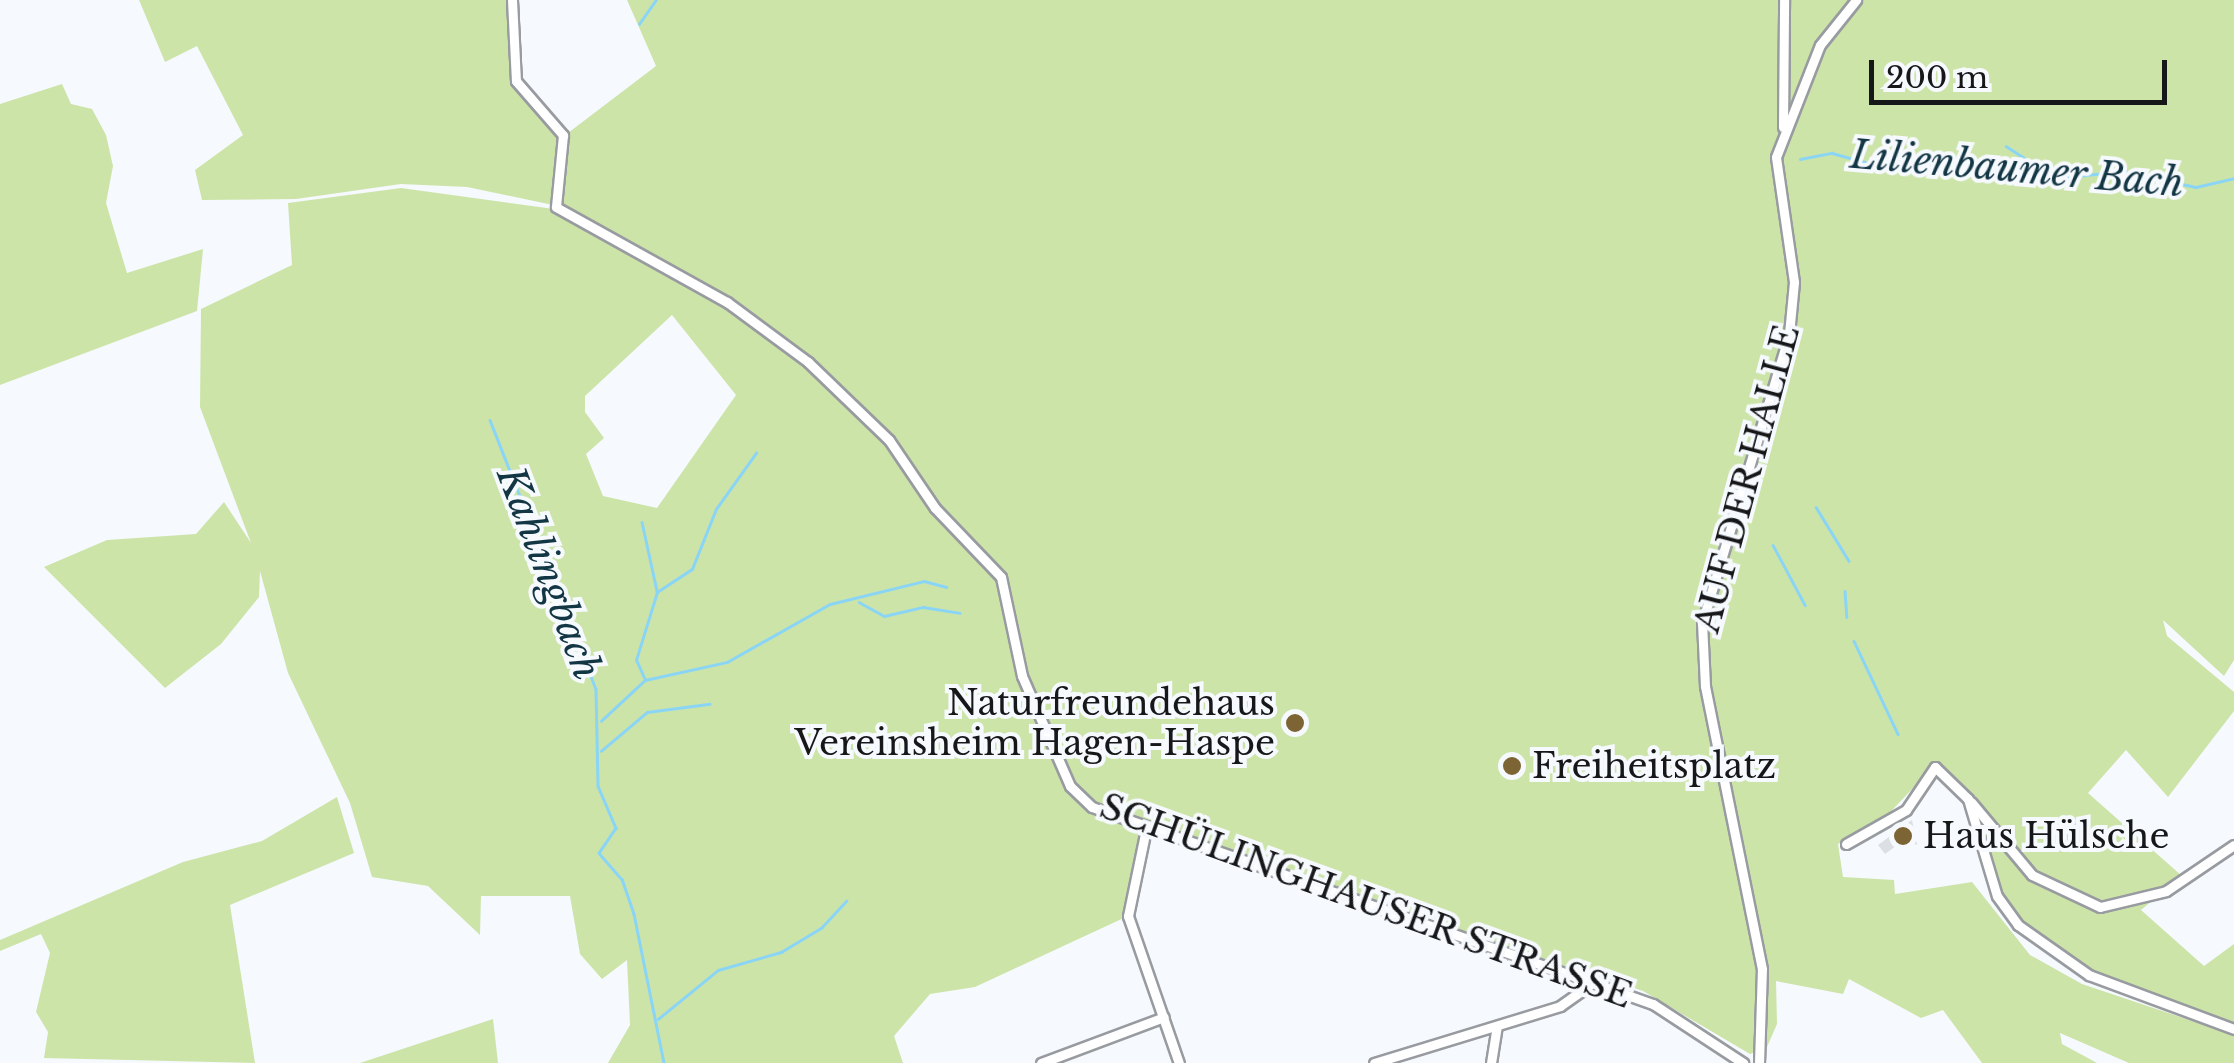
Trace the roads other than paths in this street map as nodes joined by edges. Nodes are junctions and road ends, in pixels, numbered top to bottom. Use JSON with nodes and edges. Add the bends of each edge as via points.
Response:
{"nodes":[{"id":1,"x":512,"y":0,"type":"edge"},
{"id":2,"x":1784,"y":0,"type":"edge"},
{"id":3,"x":1856,"y":0,"type":"edge"},
{"id":4,"x":1784,"y":130,"type":"junction"},
{"id":5,"x":1967,"y":796,"type":"junction"},
{"id":6,"x":1146,"y":830,"type":"junction"},
{"id":7,"x":1846,"y":844,"type":"dead end"},
{"id":8,"x":2234,"y":846,"type":"edge"},
{"id":9,"x":1594,"y":982,"type":"junction"},
{"id":10,"x":1164,"y":1018,"type":"junction"},
{"id":11,"x":1497,"y":1027,"type":"junction"},
{"id":12,"x":2234,"y":1029,"type":"edge"},
{"id":13,"x":1742,"y":1061,"type":"edge"},
{"id":14,"x":1041,"y":1063,"type":"edge"},
{"id":15,"x":1179,"y":1063,"type":"edge"},
{"id":16,"x":1374,"y":1063,"type":"edge"},
{"id":17,"x":1492,"y":1063,"type":"edge"},
{"id":18,"x":1759,"y":1063,"type":"edge"}],
"edges":[{"from":1,"to":6,"type":"street","name":"SCHÜLINGHAUSER STRASSE","via":[[516,81],[563,135],[556,207],[726,302],[869,418],[935,508],[1001,578],[1012,649],[1070,786],[1092,807]]},
{"from":2,"to":4,"type":"street","name":"AUF DER HALLE"},
{"from":3,"to":4,"type":"street","name":"AUF DER HALLE","via":[[1820,46]]},
{"from":4,"to":18,"type":"street","name":"AUF DER HALLE","via":[[1776,158],[1794,282],[1789,334],[1710,588],[1701,652],[1762,969]]},
{"from":5,"to":7,"type":"street","via":[[1935,767],[1906,810]]},
{"from":5,"to":8,"type":"street","via":[[2032,875],[2100,907],[2166,891]]},
{"from":5,"to":12,"type":"street","via":[[1997,896],[2018,926],[2088,975]]},
{"from":6,"to":9,"type":"street","name":"SCHÜLINGHAUSER STRASSE"},
{"from":6,"to":10,"type":"street","via":[[1126,901]]},
{"from":9,"to":11,"type":"street","via":[[1578,999]]},
{"from":9,"to":13,"type":"street","name":"SCHÜLINGHAUSER STRASSE","via":[[1653,1004]]},
{"from":10,"to":14,"type":"street"},
{"from":10,"to":15,"type":"street"},
{"from":11,"to":16,"type":"street"},
{"from":11,"to":17,"type":"street"}]}
